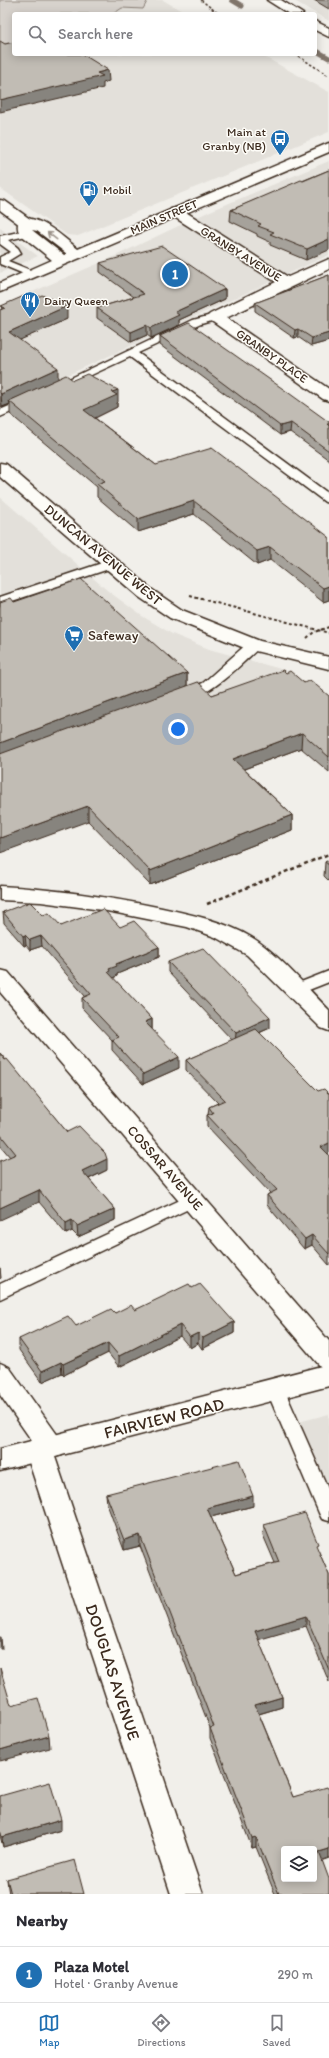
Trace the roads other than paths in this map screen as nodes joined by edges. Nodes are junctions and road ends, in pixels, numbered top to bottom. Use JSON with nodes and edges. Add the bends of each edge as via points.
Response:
{"nodes":[{"id":1,"x":273,"y":0,"type":"edge"},
{"id":2,"x":294,"y":12,"type":"edge"},
{"id":3,"x":317,"y":26,"type":"edge"},
{"id":4,"x":329,"y":33,"type":"edge"},
{"id":5,"x":329,"y":147,"type":"edge"},
{"id":6,"x":0,"y":204,"type":"edge"},
{"id":7,"x":176,"y":212,"type":"junction"},
{"id":8,"x":27,"y":228,"type":"junction"},
{"id":9,"x":0,"y":239,"type":"edge"},
{"id":10,"x":77,"y":255,"type":"junction"},
{"id":11,"x":0,"y":261,"type":"edge"},
{"id":12,"x":62,"y":261,"type":"junction"},
{"id":13,"x":329,"y":263,"type":"edge"},
{"id":14,"x":31,"y":274,"type":"junction"},
{"id":15,"x":287,"y":283,"type":"junction"},
{"id":16,"x":0,"y":288,"type":"edge"},
{"id":17,"x":215,"y":316,"type":"junction"},
{"id":18,"x":131,"y":353,"type":"junction"},
{"id":19,"x":48,"y":391,"type":"edge"},
{"id":20,"x":329,"y":396,"type":"edge"},
{"id":21,"x":34,"y":398,"type":"edge"},
{"id":22,"x":0,"y":414,"type":"edge"},
{"id":23,"x":0,"y":468,"type":"edge"},
{"id":24,"x":329,"y":500,"type":"edge"},
{"id":25,"x":111,"y":564,"type":"junction"},
{"id":26,"x":0,"y":601,"type":"edge"},
{"id":27,"x":254,"y":644,"type":"junction"},
{"id":28,"x":329,"y":663,"type":"edge"},
{"id":29,"x":171,"y":700,"type":"edge"},
{"id":30,"x":0,"y":892,"type":"edge"},
{"id":31,"x":329,"y":976,"type":"edge"},
{"id":32,"x":0,"y":977,"type":"edge"},
{"id":33,"x":296,"y":990,"type":"junction"},
{"id":34,"x":329,"y":1022,"type":"edge"},
{"id":35,"x":193,"y":1200,"type":"junction"},
{"id":36,"x":0,"y":1292,"type":"edge"},
{"id":37,"x":329,"y":1359,"type":"edge"},
{"id":38,"x":0,"y":1374,"type":"edge"},
{"id":39,"x":329,"y":1375,"type":"edge"},
{"id":40,"x":275,"y":1389,"type":"junction"},
{"id":41,"x":45,"y":1448,"type":"junction"},
{"id":42,"x":0,"y":1460,"type":"edge"},
{"id":43,"x":329,"y":1513,"type":"edge"},
{"id":44,"x":187,"y":1894,"type":"edge"}],
"edges":[{"from":1,"to":2,"type":"street"},
{"from":3,"to":4,"type":"street"},
{"from":5,"to":7,"type":"street","name":"MAIN STREET"},
{"from":6,"to":8,"type":"street"},
{"from":7,"to":10,"type":"street","name":"MAIN STREET"},
{"from":7,"to":15,"type":"street","name":"GRANBY AVENUE"},
{"from":8,"to":9,"type":"lane"},
{"from":10,"to":8,"type":"street","one_way":true,"via":[[42,228]]},
{"from":8,"to":12,"type":"street"},
{"from":9,"to":11,"type":"lane","via":[[15,250],[16,254]]},
{"from":10,"to":12,"type":"street","name":"MAIN STREET"},
{"from":11,"to":14,"type":"lane"},
{"from":12,"to":14,"type":"street","name":"MAIN STREET"},
{"from":13,"to":15,"type":"street"},
{"from":14,"to":16,"type":"street","name":"MAIN STREET"},
{"from":15,"to":17,"type":"street"},
{"from":17,"to":18,"type":"lane"},
{"from":17,"to":20,"type":"street","name":"GRANBY PLACE"},
{"from":18,"to":19,"type":"lane"},
{"from":18,"to":24,"type":"lane"},
{"from":21,"to":22,"type":"lane"},
{"from":23,"to":25,"type":"street","name":"DUNCAN AVENUE WEST"},
{"from":25,"to":26,"type":"lane"},
{"from":25,"to":27,"type":"street","name":"DUNCAN AVENUE WEST","via":[[145,593],[176,614],[217,632]]},
{"from":27,"to":28,"type":"street","name":"DUNCAN AVENUE WEST"},
{"from":27,"to":29,"type":"lane","via":[[208,686]]},
{"from":30,"to":33,"type":"street","via":[[129,907],[201,923],[243,940]]},
{"from":31,"to":33,"type":"lane"},
{"from":32,"to":35,"type":"street","name":"COSSAR AVENUE"},
{"from":33,"to":34,"type":"street"},
{"from":35,"to":36,"type":"lane"},
{"from":35,"to":37,"type":"street","name":"COSSAR AVENUE"},
{"from":38,"to":41,"type":"street","name":"DOUGLAS AVENUE"},
{"from":39,"to":40,"type":"street","name":"FAIRVIEW ROAD"},
{"from":40,"to":41,"type":"street","name":"FAIRVIEW ROAD"},
{"from":40,"to":43,"type":"lane"},
{"from":41,"to":42,"type":"street","name":"FAIRVIEW ROAD"},
{"from":41,"to":44,"type":"street","name":"DOUGLAS AVENUE"}]}
